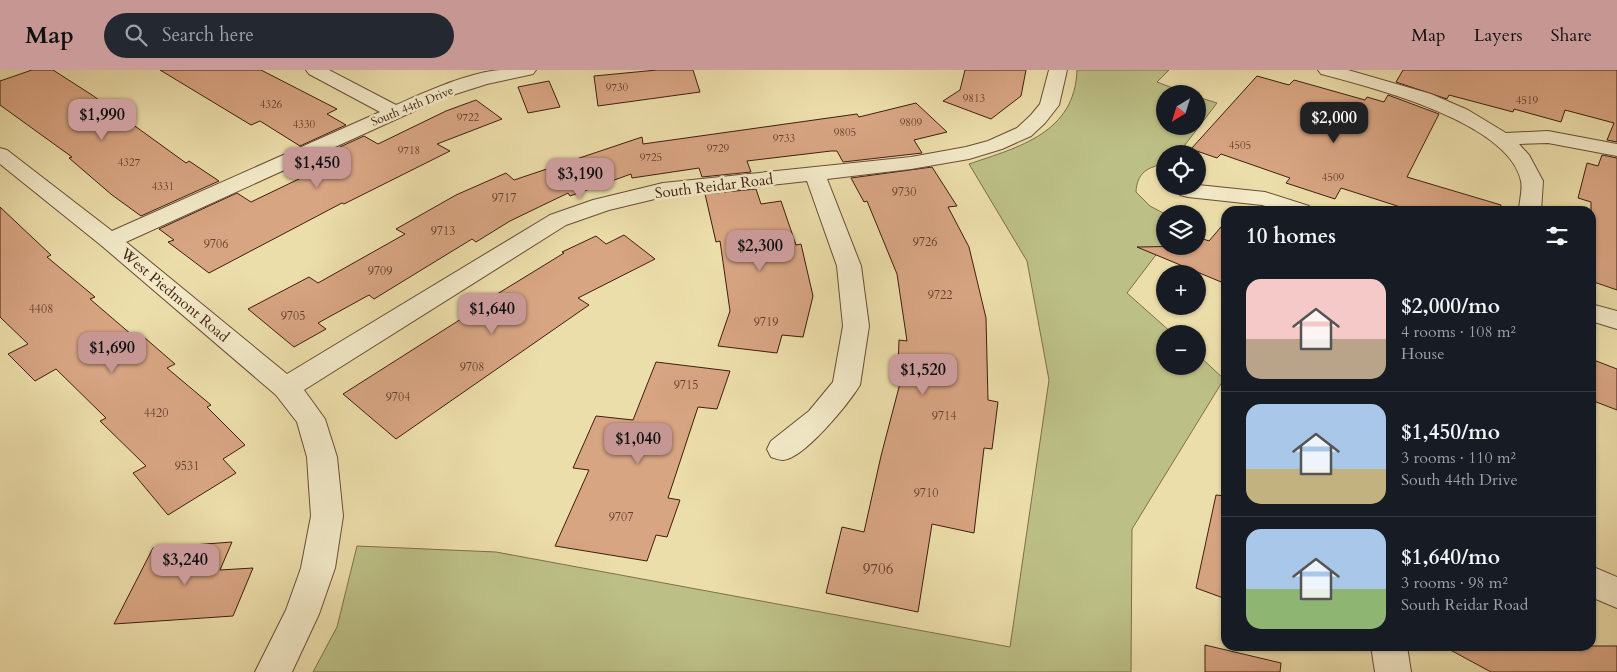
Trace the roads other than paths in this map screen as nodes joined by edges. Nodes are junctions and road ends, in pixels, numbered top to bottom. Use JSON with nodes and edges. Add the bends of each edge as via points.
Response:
{"nodes":[{"id":1,"x":315,"y":70,"type":"edge"},
{"id":2,"x":527,"y":70,"type":"edge"},
{"id":3,"x":1058,"y":70,"type":"edge"},
{"id":4,"x":1327,"y":70,"type":"edge"},
{"id":5,"x":394,"y":112,"type":"junction"},
{"id":6,"x":1503,"y":139,"type":"junction"},
{"id":7,"x":1617,"y":150,"type":"edge"},
{"id":8,"x":0,"y":154,"type":"edge"},
{"id":9,"x":815,"y":174,"type":"junction"},
{"id":10,"x":1206,"y":192,"type":"edge"},
{"id":11,"x":1286,"y":206,"type":"edge"},
{"id":12,"x":1531,"y":206,"type":"edge"},
{"id":13,"x":110,"y":241,"type":"junction"},
{"id":14,"x":1596,"y":314,"type":"edge"},
{"id":15,"x":1617,"y":320,"type":"edge"},
{"id":16,"x":286,"y":388,"type":"junction"},
{"id":17,"x":782,"y":449,"type":"dead end"},
{"id":18,"x":1596,"y":583,"type":"edge"},
{"id":19,"x":1617,"y":593,"type":"edge"},
{"id":20,"x":1390,"y":651,"type":"edge"},
{"id":21,"x":274,"y":672,"type":"edge"},
{"id":22,"x":1393,"y":672,"type":"edge"}],
"edges":[{"from":1,"to":5,"type":"street"},
{"from":2,"to":5,"type":"street","name":"South 44th Drive","via":[[462,86]]},
{"from":3,"to":9,"type":"street","name":"South Reidar Road","via":[[1049,105],[1038,119],[1024,132],[995,145],[911,163]]},
{"from":4,"to":6,"type":"street","via":[[1433,102],[1464,115]]},
{"from":5,"to":13,"type":"street","name":"South 44th Drive"},
{"from":6,"to":7,"type":"street","via":[[1548,137]]},
{"from":6,"to":12,"type":"street","via":[[1525,165],[1531,178],[1534,194]]},
{"from":8,"to":13,"type":"street","name":"West Piedmont Road"},
{"from":9,"to":16,"type":"street","name":"South Reidar Road","via":[[663,190],[601,205],[558,220]]},
{"from":9,"to":17,"type":"street","via":[[849,266],[856,326],[846,384],[819,419]]},
{"from":10,"to":11,"type":"street","via":[[1265,199]]},
{"from":13,"to":16,"type":"street","name":"West Piedmont Road"},
{"from":14,"to":15,"type":"street"},
{"from":16,"to":21,"type":"street","name":"West Piedmont Road","via":[[311,419],[322,457],[327,516],[318,568],[302,614]]},
{"from":18,"to":19,"type":"street"},
{"from":20,"to":22,"type":"street"}]}
